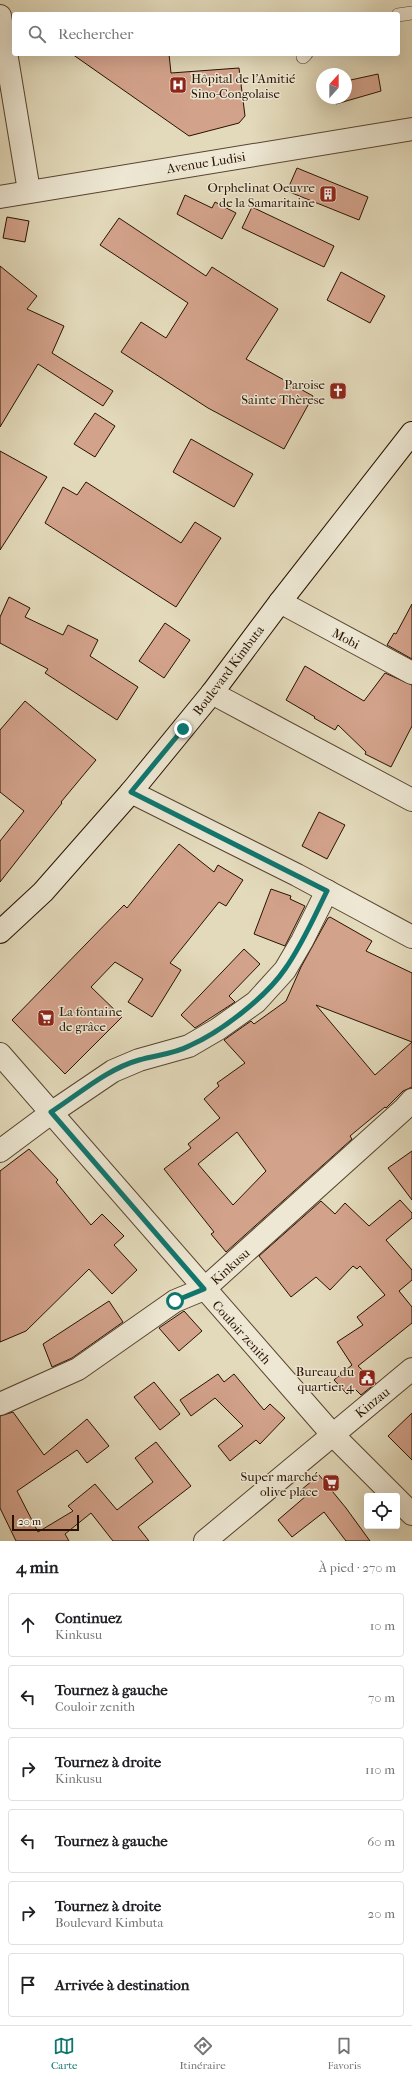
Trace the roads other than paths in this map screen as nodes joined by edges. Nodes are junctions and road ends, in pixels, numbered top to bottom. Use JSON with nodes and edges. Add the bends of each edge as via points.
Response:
{"nodes":[{"id":1,"x":412,"y":12,"type":"edge"},
{"id":2,"x":400,"y":15,"type":"edge"},
{"id":3,"x":0,"y":16,"type":"edge"},
{"id":4,"x":412,"y":129,"type":"edge"},
{"id":5,"x":29,"y":191,"type":"junction"},
{"id":6,"x":0,"y":197,"type":"edge"},
{"id":7,"x":412,"y":433,"type":"edge"},
{"id":8,"x":280,"y":602,"type":"junction"},
{"id":9,"x":412,"y":673,"type":"edge"},
{"id":10,"x":212,"y":693,"type":"junction"},
{"id":11,"x":131,"y":792,"type":"junction"},
{"id":12,"x":412,"y":800,"type":"edge"},
{"id":13,"x":327,"y":891,"type":"junction"},
{"id":14,"x":0,"y":932,"type":"edge"},
{"id":15,"x":412,"y":937,"type":"edge"},
{"id":16,"x":0,"y":1054,"type":"edge"},
{"id":17,"x":409,"y":1109,"type":"edge"},
{"id":18,"x":51,"y":1112,"type":"junction"},
{"id":19,"x":0,"y":1152,"type":"edge"},
{"id":20,"x":204,"y":1289,"type":"junction"},
{"id":21,"x":412,"y":1369,"type":"edge"},
{"id":22,"x":0,"y":1404,"type":"edge"},
{"id":23,"x":332,"y":1434,"type":"junction"},
{"id":24,"x":391,"y":1493,"type":"edge"},
{"id":25,"x":400,"y":1502,"type":"edge"},
{"id":26,"x":412,"y":1514,"type":"edge"},
{"id":27,"x":206,"y":1541,"type":"edge"}],
"edges":[{"from":1,"to":2,"type":"lane"},
{"from":3,"to":5,"type":"street"},
{"from":4,"to":5,"type":"street","name":"Avenue Ludisi"},
{"from":5,"to":6,"type":"street","name":"Avenue Ludisi"},
{"from":7,"to":8,"type":"street","name":"Boulevard Kimbuta"},
{"from":8,"to":9,"type":"street","name":"Mobi"},
{"from":8,"to":10,"type":"street","name":"Boulevard Kimbuta"},
{"from":10,"to":11,"type":"street","name":"Boulevard Kimbuta"},
{"from":10,"to":12,"type":"street"},
{"from":11,"to":13,"type":"street"},
{"from":11,"to":14,"type":"street","name":"Boulevard Kimbuta","via":[[43,892]]},
{"from":13,"to":15,"type":"street"},
{"from":13,"to":18,"type":"street","via":[[285,970],[256,1002],[189,1046],[139,1060],[113,1071]]},
{"from":16,"to":18,"type":"street","name":"Couloir zenith"},
{"from":17,"to":20,"type":"street","name":"Kinkusu"},
{"from":18,"to":19,"type":"street"},
{"from":18,"to":20,"type":"street","name":"Couloir zenith"},
{"from":20,"to":22,"type":"street","name":"Kinkusu","via":[[175,1301],[78,1369]]},
{"from":20,"to":23,"type":"street","name":"Couloir zenith"},
{"from":21,"to":23,"type":"street","name":"Kinzau"},
{"from":23,"to":24,"type":"street","name":"Couloir zenith"},
{"from":23,"to":27,"type":"street","name":"Kinzau"},
{"from":25,"to":26,"type":"street"}]}
